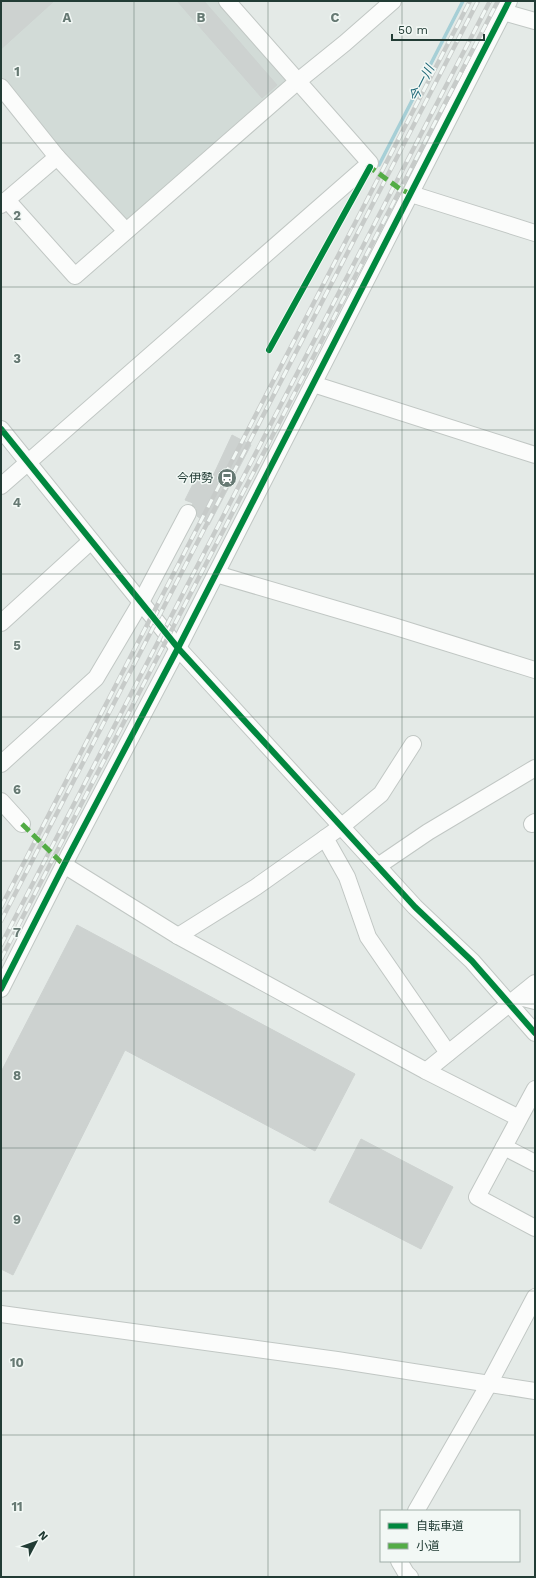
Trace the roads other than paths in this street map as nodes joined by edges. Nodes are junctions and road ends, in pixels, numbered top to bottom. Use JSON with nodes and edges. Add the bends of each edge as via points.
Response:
{"nodes":[{"id":1,"x":393,"y":1,"type":"edge"},
{"id":2,"x":231,"y":2,"type":"edge"},
{"id":3,"x":506,"y":6,"type":"edge"},
{"id":4,"x":535,"y":21,"type":"edge"},
{"id":5,"x":298,"y":81,"type":"junction"},
{"id":6,"x":1,"y":87,"type":"edge"},
{"id":7,"x":57,"y":157,"type":"junction"},
{"id":8,"x":411,"y":194,"type":"junction"},
{"id":9,"x":4,"y":203,"type":"edge"},
{"id":10,"x":126,"y":231,"type":"junction"},
{"id":11,"x":535,"y":233,"type":"edge"},
{"id":12,"x":313,"y":384,"type":"junction"},
{"id":13,"x":1,"y":429,"type":"edge"},
{"id":14,"x":535,"y":455,"type":"edge"},
{"id":15,"x":29,"y":463,"type":"junction"},
{"id":16,"x":1,"y":486,"type":"edge"},
{"id":17,"x":188,"y":513,"type":"dead end"},
{"id":18,"x":91,"y":541,"type":"junction"},
{"id":19,"x":216,"y":574,"type":"junction"},
{"id":20,"x":141,"y":602,"type":"junction"},
{"id":21,"x":1,"y":623,"type":"edge"},
{"id":22,"x":178,"y":648,"type":"junction"},
{"id":23,"x":535,"y":670,"type":"edge"},
{"id":24,"x":413,"y":744,"type":"dead end"},
{"id":25,"x":1,"y":764,"type":"edge"},
{"id":26,"x":535,"y":768,"type":"edge"},
{"id":27,"x":1,"y":801,"type":"edge"},
{"id":28,"x":22,"y":824,"type":"dead end"},
{"id":29,"x":342,"y":826,"type":"junction"},
{"id":30,"x":325,"y":838,"type":"junction"},
{"id":31,"x":64,"y":865,"type":"junction"},
{"id":32,"x":378,"y":866,"type":"junction"},
{"id":33,"x":178,"y":936,"type":"junction"},
{"id":34,"x":535,"y":983,"type":"edge"},
{"id":35,"x":1,"y":989,"type":"edge"},
{"id":36,"x":514,"y":1001,"type":"junction"},
{"id":37,"x":535,"y":1001,"type":"edge"},
{"id":38,"x":535,"y":1032,"type":"edge"},
{"id":39,"x":448,"y":1053,"type":"junction"},
{"id":40,"x":426,"y":1071,"type":"junction"},
{"id":41,"x":535,"y":1089,"type":"edge"},
{"id":42,"x":519,"y":1118,"type":"junction"},
{"id":43,"x":504,"y":1147,"type":"junction"},
{"id":44,"x":535,"y":1163,"type":"edge"},
{"id":45,"x":535,"y":1228,"type":"edge"},
{"id":46,"x":535,"y":1297,"type":"edge"},
{"id":47,"x":1,"y":1314,"type":"edge"},
{"id":48,"x":489,"y":1384,"type":"junction"},
{"id":49,"x":535,"y":1390,"type":"edge"},
{"id":50,"x":417,"y":1510,"type":"edge"},
{"id":51,"x":400,"y":1562,"type":"edge"},
{"id":52,"x":410,"y":1577,"type":"edge"}],
"edges":[{"from":1,"to":5,"type":"street"},
{"from":2,"to":5,"type":"street"},
{"from":3,"to":4,"type":"street"},
{"from":3,"to":8,"type":"street"},
{"from":5,"to":10,"type":"street"},
{"from":5,"to":15,"type":"street","via":[[370,163]]},
{"from":6,"to":7,"type":"street"},
{"from":7,"to":9,"type":"street"},
{"from":7,"to":10,"type":"street"},
{"from":8,"to":11,"type":"street"},
{"from":8,"to":12,"type":"street"},
{"from":9,"to":10,"type":"street","via":[[75,276]]},
{"from":12,"to":14,"type":"street"},
{"from":12,"to":19,"type":"street"},
{"from":13,"to":15,"type":"street"},
{"from":15,"to":16,"type":"street"},
{"from":15,"to":18,"type":"street"},
{"from":17,"to":20,"type":"street"},
{"from":18,"to":20,"type":"street"},
{"from":18,"to":21,"type":"street"},
{"from":19,"to":22,"type":"street"},
{"from":19,"to":23,"type":"street"},
{"from":20,"to":22,"type":"street"},
{"from":20,"to":25,"type":"street","via":[[96,678]]},
{"from":22,"to":29,"type":"street"},
{"from":22,"to":31,"type":"street"},
{"from":24,"to":29,"type":"street","via":[[381,794]]},
{"from":26,"to":32,"type":"street","via":[[428,832]]},
{"from":27,"to":28,"type":"street"},
{"from":29,"to":30,"type":"street"},
{"from":29,"to":32,"type":"street"},
{"from":30,"to":33,"type":"street","via":[[256,887]]},
{"from":30,"to":39,"type":"street","via":[[347,877],[368,937]]},
{"from":31,"to":33,"type":"street"},
{"from":31,"to":35,"type":"street"},
{"from":32,"to":36,"type":"street","via":[[415,907]]},
{"from":33,"to":40,"type":"street"},
{"from":34,"to":36,"type":"street"},
{"from":36,"to":37,"type":"street"},
{"from":36,"to":38,"type":"street"},
{"from":36,"to":39,"type":"street"},
{"from":39,"to":40,"type":"street"},
{"from":40,"to":42,"type":"street"},
{"from":41,"to":42,"type":"street"},
{"from":42,"to":43,"type":"street"},
{"from":43,"to":44,"type":"street"},
{"from":43,"to":45,"type":"street","via":[[477,1198]]},
{"from":46,"to":48,"type":"street"},
{"from":47,"to":48,"type":"street","via":[[337,1360]]},
{"from":48,"to":49,"type":"street"},
{"from":48,"to":50,"type":"street"},
{"from":51,"to":52,"type":"street"}]}
